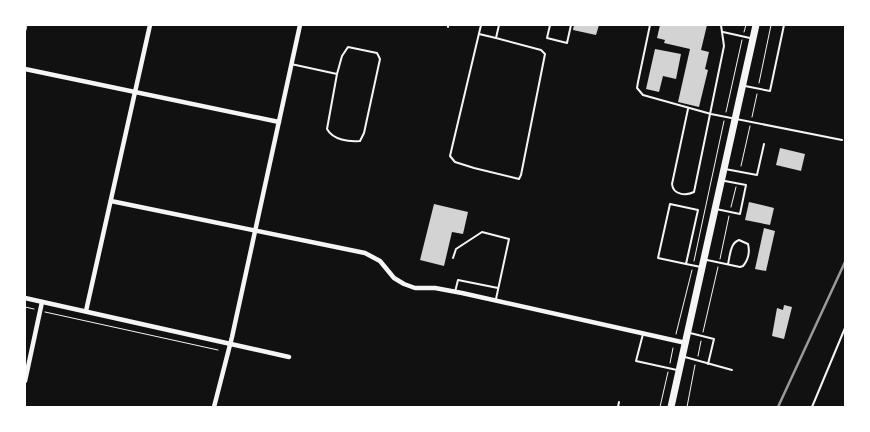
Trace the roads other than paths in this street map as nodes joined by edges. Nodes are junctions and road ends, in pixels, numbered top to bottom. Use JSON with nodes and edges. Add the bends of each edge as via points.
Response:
{"nodes":[{"id":1,"x":150,"y":25,"type":"edge"},
{"id":2,"x":300,"y":25,"type":"edge"},
{"id":3,"x":481,"y":25,"type":"edge"},
{"id":4,"x":499,"y":25,"type":"edge"},
{"id":5,"x":550,"y":25,"type":"edge"},
{"id":6,"x":572,"y":25,"type":"edge"},
{"id":7,"x":650,"y":25,"type":"edge"},
{"id":8,"x":721,"y":25,"type":"edge"},
{"id":9,"x":756,"y":25,"type":"edge"},
{"id":10,"x":784,"y":25,"type":"edge"},
{"id":11,"x":723,"y":32,"type":"junction"},
{"id":12,"x":479,"y":34,"type":"junction"},
{"id":13,"x":496,"y":38,"type":"junction"},
{"id":14,"x":753,"y":38,"type":"junction"},
{"id":15,"x":291,"y":64,"type":"junction"},
{"id":16,"x":25,"y":69,"type":"edge"},
{"id":17,"x":337,"y":74,"type":"junction"},
{"id":18,"x":743,"y":85,"type":"junction"},
{"id":19,"x":135,"y":91,"type":"junction"},
{"id":20,"x":688,"y":109,"type":"junction"},
{"id":21,"x":711,"y":114,"type":"junction"},
{"id":22,"x":736,"y":119,"type":"junction"},
{"id":23,"x":279,"y":122,"type":"junction"},
{"id":24,"x":842,"y":140,"type":"dead end"},
{"id":25,"x":764,"y":144,"type":"dead end"},
{"id":26,"x":725,"y":168,"type":"junction"},
{"id":27,"x":723,"y":180,"type":"junction"},
{"id":28,"x":111,"y":201,"type":"junction"},
{"id":29,"x":716,"y":209,"type":"junction"},
{"id":30,"x":256,"y":231,"type":"junction"},
{"id":31,"x":453,"y":258,"type":"dead end"},
{"id":32,"x":704,"y":263,"type":"junction"},
{"id":33,"x":686,"y":264,"type":"junction"},
{"id":34,"x":728,"y":264,"type":"junction"},
{"id":35,"x":498,"y":288,"type":"junction"},
{"id":36,"x":455,"y":292,"type":"junction"},
{"id":37,"x":25,"y":298,"type":"edge"},
{"id":38,"x":496,"y":301,"type":"junction"},
{"id":39,"x":42,"y":302,"type":"junction"},
{"id":40,"x":86,"y":311,"type":"junction"},
{"id":41,"x":845,"y":328,"type":"edge"},
{"id":42,"x":688,"y":332,"type":"junction"},
{"id":43,"x":642,"y":334,"type":"junction"},
{"id":44,"x":686,"y":343,"type":"junction"},
{"id":45,"x":231,"y":344,"type":"junction"},
{"id":46,"x":290,"y":357,"type":"dead end"},
{"id":47,"x":682,"y":357,"type":"junction"},
{"id":48,"x":708,"y":364,"type":"junction"},
{"id":49,"x":732,"y":370,"type":"dead end"},
{"id":50,"x":679,"y":371,"type":"junction"},
{"id":51,"x":25,"y":381,"type":"edge"},
{"id":52,"x":619,"y":402,"type":"dead end"},
{"id":53,"x":214,"y":407,"type":"edge"},
{"id":54,"x":618,"y":407,"type":"edge"},
{"id":55,"x":671,"y":407,"type":"edge"},
{"id":56,"x":812,"y":407,"type":"edge"}],
"edges":[{"from":1,"to":19,"type":"street"},
{"from":2,"to":15,"type":"street"},
{"from":3,"to":12,"type":"lane"},
{"from":4,"to":13,"type":"lane"},
{"from":5,"to":6,"type":"lane","via":[[547,38],[567,43]]},
{"from":7,"to":20,"type":"lane","via":[[638,82],[639,92]]},
{"from":8,"to":11,"type":"lane"},
{"from":9,"to":14,"type":"main road"},
{"from":10,"to":18,"type":"lane","via":[[770,91]]},
{"from":11,"to":14,"type":"lane"},
{"from":11,"to":21,"type":"lane","via":[[724,46]]},
{"from":12,"to":13,"type":"lane"},
{"from":12,"to":13,"type":"lane","via":[[450,156],[455,162],[519,179],[545,54],[541,50]]},
{"from":14,"to":18,"type":"main road"},
{"from":15,"to":17,"type":"lane"},
{"from":15,"to":23,"type":"street"},
{"from":16,"to":19,"type":"street"},
{"from":17,"to":17,"type":"lane","via":[[348,48],[373,51],[379,55],[360,141],[330,135],[328,129]]},
{"from":18,"to":22,"type":"main road"},
{"from":19,"to":23,"type":"street"},
{"from":19,"to":28,"type":"street"},
{"from":20,"to":21,"type":"lane"},
{"from":20,"to":21,"type":"lane","via":[[672,184],[672,188],[680,193],[694,192]]},
{"from":21,"to":22,"type":"lane"},
{"from":22,"to":24,"type":"lane"},
{"from":22,"to":26,"type":"main road"},
{"from":23,"to":30,"type":"street"},
{"from":25,"to":26,"type":"lane","via":[[758,175]]},
{"from":26,"to":27,"type":"main road"},
{"from":27,"to":29,"type":"main road"},
{"from":27,"to":29,"type":"lane","via":[[746,186],[740,214]]},
{"from":28,"to":30,"type":"street"},
{"from":28,"to":40,"type":"street"},
{"from":29,"to":32,"type":"main road"},
{"from":30,"to":36,"type":"street","via":[[364,253],[380,261],[399,282],[415,288]]},
{"from":30,"to":45,"type":"street"},
{"from":31,"to":35,"type":"lane","via":[[456,249],[482,232],[509,239]]},
{"from":32,"to":33,"type":"lane"},
{"from":32,"to":34,"type":"lane"},
{"from":32,"to":42,"type":"main road"},
{"from":33,"to":33,"type":"lane","via":[[698,210],[670,204],[658,258]]},
{"from":34,"to":34,"type":"lane","via":[[743,266],[748,244],[739,240],[735,242]]},
{"from":35,"to":36,"type":"lane","via":[[458,280]]},
{"from":35,"to":38,"type":"lane"},
{"from":36,"to":38,"type":"street"},
{"from":37,"to":39,"type":"street"},
{"from":38,"to":43,"type":"street"},
{"from":39,"to":40,"type":"street"},
{"from":39,"to":51,"type":"street"},
{"from":40,"to":45,"type":"street"},
{"from":41,"to":56,"type":"lane"},
{"from":42,"to":44,"type":"main road"},
{"from":42,"to":48,"type":"lane","via":[[714,339]]},
{"from":43,"to":44,"type":"street"},
{"from":43,"to":50,"type":"lane","via":[[636,361]]},
{"from":44,"to":47,"type":"main road"},
{"from":45,"to":46,"type":"street"},
{"from":45,"to":53,"type":"street"},
{"from":47,"to":48,"type":"lane"},
{"from":47,"to":50,"type":"main road"},
{"from":48,"to":49,"type":"lane"},
{"from":50,"to":55,"type":"main road"},
{"from":52,"to":54,"type":"lane"}]}
